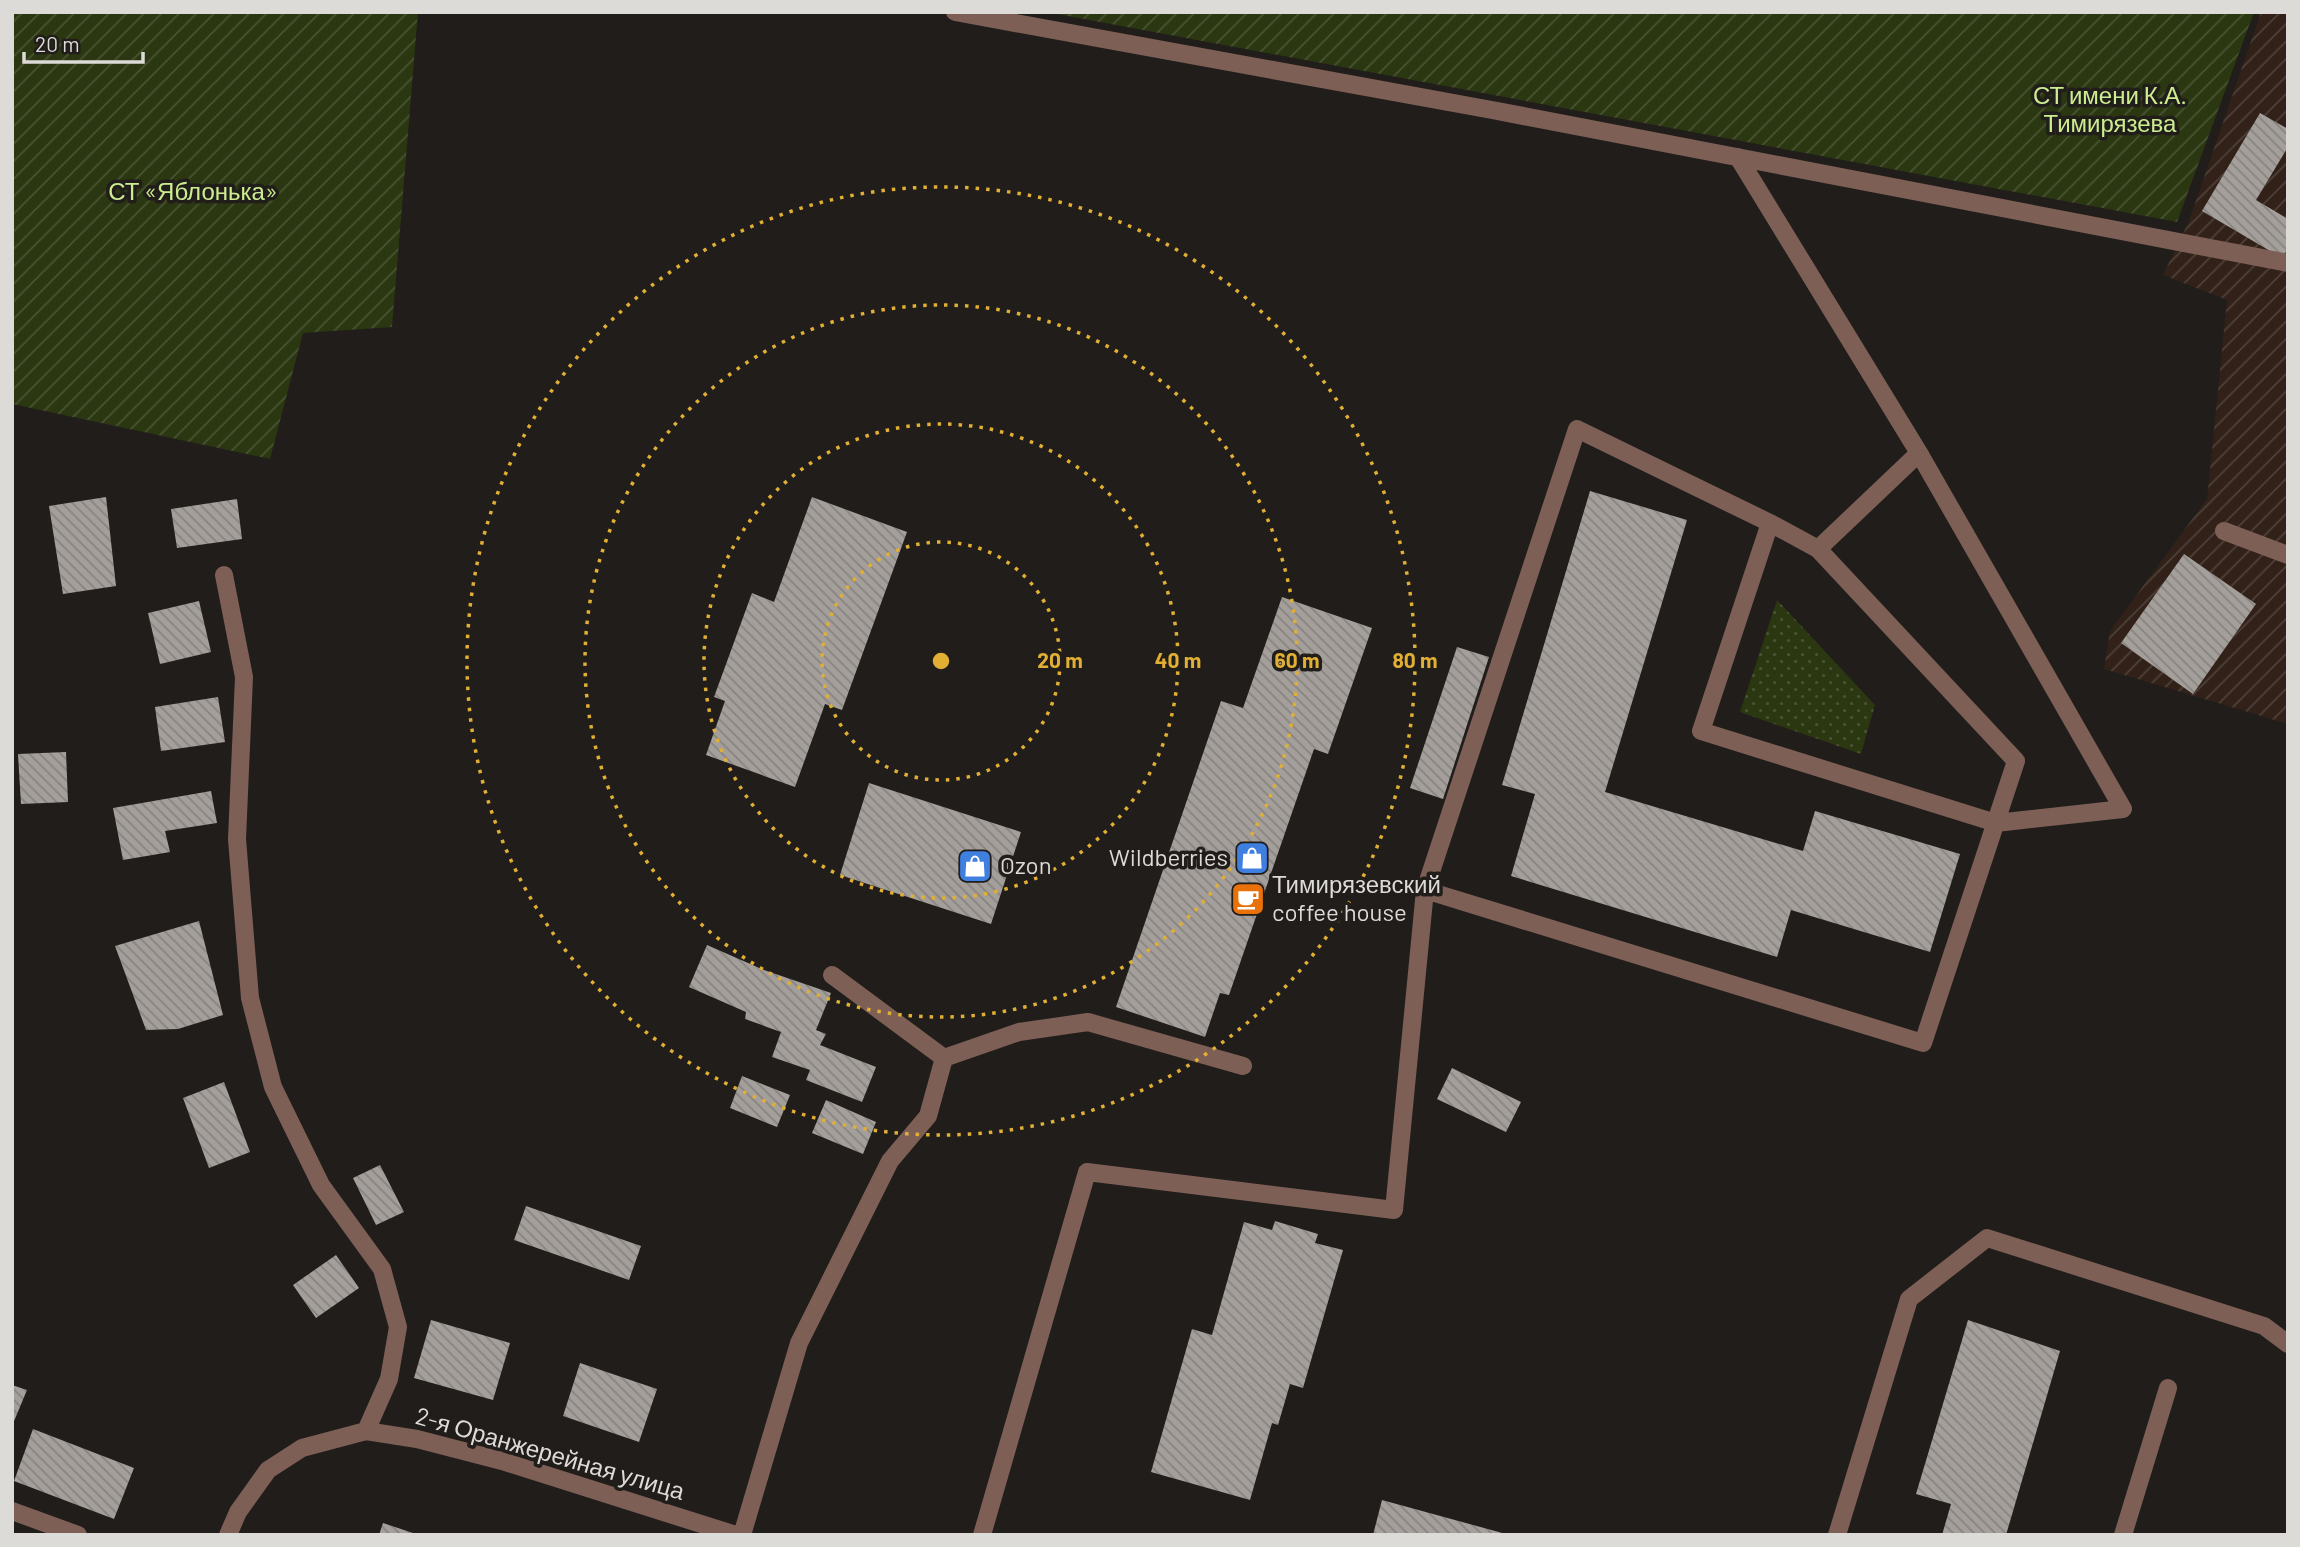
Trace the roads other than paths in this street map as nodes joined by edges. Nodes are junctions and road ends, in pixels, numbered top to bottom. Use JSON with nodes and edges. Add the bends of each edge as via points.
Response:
{"nodes":[{"id":1,"x":955,"y":12,"type":"edge"},
{"id":2,"x":1738,"y":157,"type":"junction"},
{"id":3,"x":2288,"y":263,"type":"edge"},
{"id":4,"x":1919,"y":453,"type":"junction"},
{"id":5,"x":1770,"y":523,"type":"junction"},
{"id":6,"x":2224,"y":531,"type":"dead end"},
{"id":7,"x":1818,"y":549,"type":"junction"},
{"id":8,"x":2288,"y":555,"type":"edge"},
{"id":9,"x":224,"y":575,"type":"dead end"},
{"id":10,"x":1996,"y":823,"type":"junction"},
{"id":11,"x":1424,"y":890,"type":"junction"},
{"id":12,"x":832,"y":975,"type":"dead end"},
{"id":13,"x":944,"y":1058,"type":"junction"},
{"id":14,"x":1243,"y":1066,"type":"dead end"},
{"id":15,"x":2288,"y":1344,"type":"edge"},
{"id":16,"x":2168,"y":1388,"type":"dead end"},
{"id":17,"x":366,"y":1431,"type":"junction"},
{"id":18,"x":12,"y":1511,"type":"edge"},
{"id":19,"x":78,"y":1535,"type":"edge"},
{"id":20,"x":228,"y":1535,"type":"edge"},
{"id":21,"x":736,"y":1535,"type":"edge"},
{"id":22,"x":742,"y":1535,"type":"edge"},
{"id":23,"x":982,"y":1535,"type":"edge"},
{"id":24,"x":1837,"y":1535,"type":"edge"},
{"id":25,"x":2123,"y":1535,"type":"edge"}],
"edges":[{"from":1,"to":2,"type":"street"},
{"from":2,"to":3,"type":"street"},
{"from":2,"to":4,"type":"street"},
{"from":4,"to":7,"type":"street"},
{"from":4,"to":10,"type":"street","via":[[2123,809]]},
{"from":5,"to":7,"type":"street"},
{"from":5,"to":10,"type":"street","via":[[1701,731]]},
{"from":5,"to":11,"type":"street","via":[[1577,429]]},
{"from":6,"to":8,"type":"street"},
{"from":7,"to":10,"type":"street","via":[[2016,761]]},
{"from":9,"to":17,"type":"street","via":[[244,677],[237,839],[250,998],[273,1087],[321,1185],[382,1269],[398,1327],[389,1379]]},
{"from":10,"to":11,"type":"street","via":[[1923,1043]]},
{"from":11,"to":23,"type":"street","via":[[1394,1210],[1087,1172]]},
{"from":12,"to":13,"type":"street"},
{"from":13,"to":14,"type":"street","via":[[1019,1032],[1088,1022]]},
{"from":13,"to":22,"type":"street","via":[[928,1116],[890,1161],[799,1343]]},
{"from":15,"to":24,"type":"street","via":[[2264,1326],[1987,1238],[1909,1299]]},
{"from":16,"to":25,"type":"street"},
{"from":17,"to":20,"type":"street","via":[[302,1448],[268,1469]]},
{"from":17,"to":21,"type":"street","name":"2-я Оранжерейная улица","via":[[502,1461]]},
{"from":18,"to":19,"type":"street"}]}
